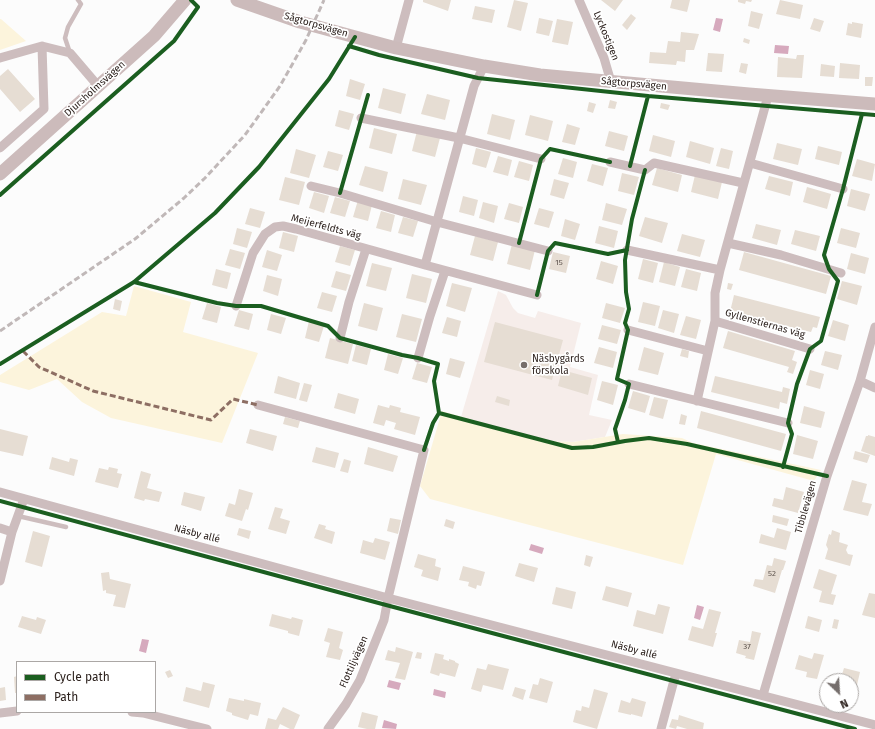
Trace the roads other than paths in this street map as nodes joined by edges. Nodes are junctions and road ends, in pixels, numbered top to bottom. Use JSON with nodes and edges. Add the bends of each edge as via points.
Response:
{"nodes":[{"id":1,"x":78,"y":0,"type":"edge"},
{"id":2,"x":185,"y":0,"type":"edge"},
{"id":3,"x":237,"y":0,"type":"edge"},
{"id":4,"x":409,"y":0,"type":"edge"},
{"id":5,"x":579,"y":0,"type":"edge"},
{"id":6,"x":42,"y":46,"type":"junction"},
{"id":7,"x":396,"y":48,"type":"junction"},
{"id":8,"x":70,"y":53,"type":"junction"},
{"id":9,"x":0,"y":58,"type":"edge"},
{"id":10,"x":484,"y":66,"type":"junction"},
{"id":11,"x":611,"y":82,"type":"junction"},
{"id":12,"x":98,"y":87,"type":"junction"},
{"id":13,"x":768,"y":96,"type":"junction"},
{"id":14,"x":875,"y":104,"type":"edge"},
{"id":15,"x":361,"y":118,"type":"dead end"},
{"id":16,"x":460,"y":138,"type":"junction"},
{"id":17,"x":0,"y":148,"type":"edge"},
{"id":18,"x":541,"y":159,"type":"dead end"},
{"id":19,"x":610,"y":162,"type":"dead end"},
{"id":20,"x":750,"y":163,"type":"junction"},
{"id":21,"x":0,"y":174,"type":"edge"},
{"id":22,"x":743,"y":183,"type":"junction"},
{"id":23,"x":311,"y":186,"type":"dead end"},
{"id":24,"x":843,"y":189,"type":"dead end"},
{"id":25,"x":437,"y":222,"type":"junction"},
{"id":26,"x":728,"y":243,"type":"junction"},
{"id":27,"x":366,"y":249,"type":"junction"},
{"id":28,"x":548,"y":250,"type":"dead end"},
{"id":29,"x":627,"y":250,"type":"dead end"},
{"id":30,"x":425,"y":265,"type":"junction"},
{"id":31,"x":720,"y":270,"type":"junction"},
{"id":32,"x":445,"y":271,"type":"junction"},
{"id":33,"x":841,"y":273,"type":"dead end"},
{"id":34,"x":537,"y":296,"type":"dead end"},
{"id":35,"x":236,"y":306,"type":"dead end"},
{"id":36,"x":714,"y":321,"type":"junction"},
{"id":37,"x":875,"y":327,"type":"edge"},
{"id":38,"x":628,"y":330,"type":"dead end"},
{"id":39,"x":340,"y":338,"type":"dead end"},
{"id":40,"x":810,"y":349,"type":"dead end"},
{"id":41,"x":708,"y":351,"type":"junction"},
{"id":42,"x":418,"y":358,"type":"dead end"},
{"id":43,"x":860,"y":381,"type":"junction"},
{"id":44,"x":629,"y":384,"type":"dead end"},
{"id":45,"x":875,"y":388,"type":"edge"},
{"id":46,"x":697,"y":400,"type":"junction"},
{"id":47,"x":258,"y":405,"type":"dead end"},
{"id":48,"x":788,"y":423,"type":"dead end"},
{"id":49,"x":0,"y":492,"type":"edge"},
{"id":50,"x":24,"y":498,"type":"junction"},
{"id":51,"x":18,"y":516,"type":"junction"},
{"id":52,"x":66,"y":527,"type":"dead end"},
{"id":53,"x":0,"y":528,"type":"edge"},
{"id":54,"x":12,"y":532,"type":"junction"},
{"id":55,"x":0,"y":581,"type":"edge"},
{"id":56,"x":388,"y":598,"type":"junction"},
{"id":57,"x":676,"y":673,"type":"junction"},
{"id":58,"x":763,"y":695,"type":"junction"},
{"id":59,"x":16,"y":711,"type":"edge"},
{"id":60,"x":0,"y":713,"type":"edge"},
{"id":61,"x":143,"y":713,"type":"edge"},
{"id":62,"x":875,"y":726,"type":"edge"},
{"id":63,"x":207,"y":729,"type":"edge"},
{"id":64,"x":328,"y":729,"type":"edge"},
{"id":65,"x":661,"y":729,"type":"edge"}],
"edges":[{"from":1,"to":8,"type":"lane","via":[[81,4],[65,38]]},
{"from":2,"to":12,"type":"street","name":"Djursholmsvägen","via":[[154,36]]},
{"from":3,"to":7,"type":"street","name":"Sågtorpsvägen","via":[[300,22]]},
{"from":4,"to":7,"type":"street"},
{"from":5,"to":11,"type":"street","name":"Lyckostigen","via":[[604,58]]},
{"from":6,"to":8,"type":"street"},
{"from":6,"to":9,"type":"street"},
{"from":6,"to":17,"type":"street","via":[[44,109]]},
{"from":7,"to":10,"type":"street","name":"Sågtorpsvägen"},
{"from":8,"to":12,"type":"street"},
{"from":10,"to":11,"type":"street","name":"Sågtorpsvägen"},
{"from":10,"to":16,"type":"street","via":[[474,86]]},
{"from":11,"to":13,"type":"street","name":"Sågtorpsvägen"},
{"from":12,"to":21,"type":"street","name":"Djursholmsvägen"},
{"from":13,"to":14,"type":"street","name":"Sågtorpsvägen"},
{"from":13,"to":20,"type":"street","name":"Gyllenstiernas väg"},
{"from":15,"to":16,"type":"street"},
{"from":16,"to":18,"type":"street"},
{"from":16,"to":25,"type":"street"},
{"from":19,"to":22,"type":"street","via":[[645,170],[654,163]]},
{"from":20,"to":22,"type":"street","name":"Gyllenstiernas väg"},
{"from":20,"to":24,"type":"street"},
{"from":22,"to":26,"type":"street","name":"Gyllenstiernas väg"},
{"from":23,"to":25,"type":"street"},
{"from":25,"to":28,"type":"street"},
{"from":25,"to":30,"type":"street"},
{"from":26,"to":31,"type":"street","name":"Gyllenstiernas väg"},
{"from":26,"to":33,"type":"street"},
{"from":27,"to":30,"type":"street","name":"Meijerfeldts väg"},
{"from":27,"to":35,"type":"street","name":"Meijerfeldts väg","via":[[296,229],[275,227],[265,234],[253,253]]},
{"from":27,"to":39,"type":"street","name":"Meijerfeldts väg"},
{"from":29,"to":31,"type":"street"},
{"from":30,"to":32,"type":"street","name":"Meijerfeldts väg"},
{"from":31,"to":36,"type":"street","name":"Gyllenstiernas väg","via":[[715,293]]},
{"from":32,"to":34,"type":"street","name":"Meijerfeldts väg"},
{"from":32,"to":42,"type":"street"},
{"from":36,"to":40,"type":"street","name":"Gyllenstiernas väg"},
{"from":36,"to":41,"type":"street","name":"Gyllenstiernas väg"},
{"from":37,"to":43,"type":"street","name":"Tibblevägen"},
{"from":38,"to":41,"type":"street"},
{"from":41,"to":46,"type":"street","name":"Gyllenstiernas väg"},
{"from":43,"to":45,"type":"street"},
{"from":43,"to":58,"type":"street","name":"Tibblevägen","via":[[827,476]]},
{"from":44,"to":46,"type":"street"},
{"from":46,"to":48,"type":"street"},
{"from":47,"to":56,"type":"street","via":[[424,450]]},
{"from":49,"to":50,"type":"street","name":"Näsby allé"},
{"from":50,"to":51,"type":"street"},
{"from":50,"to":56,"type":"street","name":"Näsby allé"},
{"from":51,"to":52,"type":"lane"},
{"from":51,"to":54,"type":"street"},
{"from":53,"to":54,"type":"street"},
{"from":54,"to":55,"type":"street"},
{"from":56,"to":57,"type":"street","name":"Näsby allé"},
{"from":56,"to":64,"type":"street","name":"Flottiljvägen","via":[[384,620],[360,680]]},
{"from":57,"to":58,"type":"street","name":"Näsby allé"},
{"from":57,"to":65,"type":"street"},
{"from":58,"to":62,"type":"street","name":"Näsby allé"},
{"from":59,"to":60,"type":"street"},
{"from":61,"to":63,"type":"street"}]}
